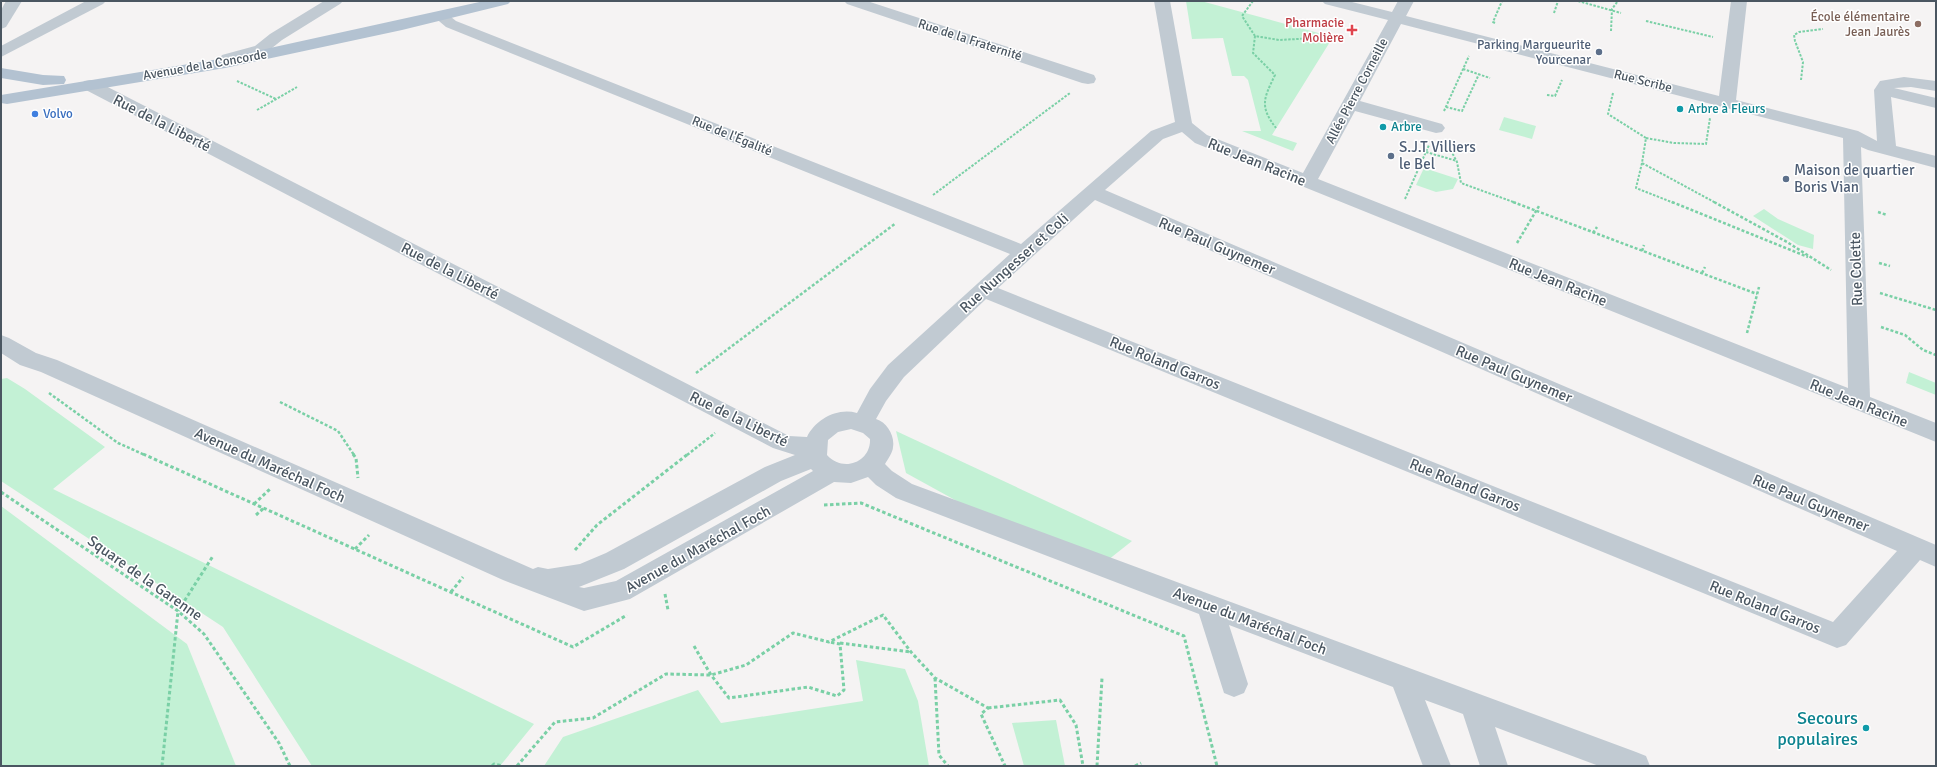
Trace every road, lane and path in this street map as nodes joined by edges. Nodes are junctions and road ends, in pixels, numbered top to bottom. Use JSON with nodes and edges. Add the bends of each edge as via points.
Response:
{"nodes":[{"id":1,"x":14,"y":1,"type":"edge"},
{"id":2,"x":98,"y":1,"type":"edge"},
{"id":3,"x":335,"y":1,"type":"edge"},
{"id":4,"x":503,"y":1,"type":"edge"},
{"id":5,"x":852,"y":1,"type":"edge"},
{"id":6,"x":1162,"y":1,"type":"edge"},
{"id":7,"x":1253,"y":1,"type":"edge"},
{"id":8,"x":1330,"y":1,"type":"edge"},
{"id":9,"x":1406,"y":1,"type":"edge"},
{"id":10,"x":1502,"y":1,"type":"edge"},
{"id":11,"x":1558,"y":1,"type":"edge"},
{"id":12,"x":1578,"y":1,"type":"edge"},
{"id":13,"x":1618,"y":1,"type":"edge"},
{"id":14,"x":1739,"y":1,"type":"edge"},
{"id":15,"x":1612,"y":9,"type":"junction"},
{"id":16,"x":1554,"y":13,"type":"dead end"},
{"id":17,"x":1621,"y":13,"type":"dead end"},
{"id":18,"x":441,"y":16,"type":"junction"},
{"id":19,"x":1397,"y":18,"type":"junction"},
{"id":20,"x":1646,"y":21,"type":"dead end"},
{"id":21,"x":1493,"y":22,"type":"junction"},
{"id":22,"x":1,"y":24,"type":"edge"},
{"id":23,"x":402,"y":25,"type":"junction"},
{"id":24,"x":1499,"y":25,"type":"dead end"},
{"id":25,"x":1823,"y":29,"type":"dead end"},
{"id":26,"x":1611,"y":31,"type":"dead end"},
{"id":27,"x":1254,"y":36,"type":"junction"},
{"id":28,"x":1333,"y":37,"type":"dead end"},
{"id":29,"x":1478,"y":39,"type":"junction"},
{"id":30,"x":1735,"y":41,"type":"junction"},
{"id":31,"x":267,"y":45,"type":"junction"},
{"id":32,"x":1,"y":52,"type":"edge"},
{"id":33,"x":211,"y":65,"type":"junction"},
{"id":34,"x":1464,"y":69,"type":"junction"},
{"id":35,"x":6,"y":73,"type":"edge"},
{"id":36,"x":1479,"y":74,"type":"junction"},
{"id":37,"x":1564,"y":74,"type":"dead end"},
{"id":38,"x":1618,"y":75,"type":"junction"},
{"id":39,"x":1490,"y":78,"type":"dead end"},
{"id":40,"x":1088,"y":79,"type":"joint"},
{"id":41,"x":1801,"y":80,"type":"dead end"},
{"id":42,"x":90,"y":85,"type":"junction"},
{"id":43,"x":1936,"y":86,"type":"edge"},
{"id":44,"x":297,"y":87,"type":"dead end"},
{"id":45,"x":1882,"y":90,"type":"junction"},
{"id":46,"x":1547,"y":95,"type":"dead end"},
{"id":47,"x":276,"y":99,"type":"junction"},
{"id":48,"x":3,"y":101,"type":"edge"},
{"id":49,"x":1720,"y":101,"type":"junction"},
{"id":50,"x":1936,"y":103,"type":"edge"},
{"id":51,"x":1350,"y":104,"type":"junction"},
{"id":52,"x":1446,"y":107,"type":"junction"},
{"id":53,"x":257,"y":110,"type":"dead end"},
{"id":54,"x":1184,"y":126,"type":"junction"},
{"id":55,"x":1276,"y":128,"type":"dead end"},
{"id":56,"x":1436,"y":128,"type":"junction"},
{"id":57,"x":1852,"y":135,"type":"junction"},
{"id":58,"x":1646,"y":138,"type":"junction"},
{"id":59,"x":1450,"y":139,"type":"dead end"},
{"id":60,"x":1880,"y":148,"type":"junction"},
{"id":61,"x":1426,"y":152,"type":"junction"},
{"id":62,"x":1457,"y":162,"type":"junction"},
{"id":63,"x":1936,"y":162,"type":"edge"},
{"id":64,"x":1642,"y":163,"type":"junction"},
{"id":65,"x":1875,"y":170,"type":"junction"},
{"id":66,"x":1884,"y":173,"type":"dead end"},
{"id":67,"x":1875,"y":177,"type":"dead end"},
{"id":68,"x":1308,"y":182,"type":"junction"},
{"id":69,"x":1457,"y":182,"type":"dead end"},
{"id":70,"x":1461,"y":183,"type":"junction"},
{"id":71,"x":1092,"y":192,"type":"junction"},
{"id":72,"x":1876,"y":205,"type":"dead end"},
{"id":73,"x":1539,"y":206,"type":"dead end"},
{"id":74,"x":915,"y":209,"type":"junction"},
{"id":75,"x":1536,"y":211,"type":"junction"},
{"id":76,"x":1877,"y":212,"type":"junction"},
{"id":77,"x":1887,"y":215,"type":"dead end"},
{"id":78,"x":1396,"y":218,"type":"junction"},
{"id":79,"x":1877,"y":219,"type":"dead end"},
{"id":80,"x":1597,"y":227,"type":"dead end"},
{"id":81,"x":1593,"y":233,"type":"junction"},
{"id":82,"x":1644,"y":245,"type":"dead end"},
{"id":83,"x":1642,"y":251,"type":"junction"},
{"id":84,"x":1024,"y":252,"type":"junction"},
{"id":85,"x":1878,"y":256,"type":"dead end"},
{"id":86,"x":1816,"y":260,"type":"junction"},
{"id":87,"x":1506,"y":262,"type":"junction"},
{"id":88,"x":1879,"y":263,"type":"junction"},
{"id":89,"x":1890,"y":266,"type":"dead end"},
{"id":90,"x":1705,"y":267,"type":"dead end"},
{"id":91,"x":1879,"y":271,"type":"dead end"},
{"id":92,"x":1702,"y":273,"type":"junction"},
{"id":93,"x":1880,"y":286,"type":"dead end"},
{"id":94,"x":1759,"y":287,"type":"dead end"},
{"id":95,"x":1856,"y":287,"type":"junction"},
{"id":96,"x":983,"y":290,"type":"junction"},
{"id":97,"x":1757,"y":294,"type":"junction"},
{"id":98,"x":1880,"y":294,"type":"junction"},
{"id":99,"x":1936,"y":310,"type":"edge"},
{"id":100,"x":1878,"y":326,"type":"dead end"},
{"id":101,"x":1,"y":343,"type":"edge"},
{"id":102,"x":1741,"y":355,"type":"junction"},
{"id":103,"x":1936,"y":355,"type":"edge"},
{"id":104,"x":1,"y":358,"type":"edge"},
{"id":105,"x":28,"y":359,"type":"junction"},
{"id":106,"x":677,"y":388,"type":"junction"},
{"id":107,"x":280,"y":402,"type":"dead end"},
{"id":108,"x":1859,"y":402,"type":"junction"},
{"id":109,"x":734,"y":418,"type":"junction"},
{"id":110,"x":863,"y":422,"type":"junction"},
{"id":111,"x":1936,"y":433,"type":"edge"},
{"id":112,"x":821,"y":458,"type":"junction"},
{"id":113,"x":871,"y":466,"type":"junction"},
{"id":114,"x":365,"y":481,"type":"dead end"},
{"id":115,"x":271,"y":488,"type":"dead end"},
{"id":116,"x":1,"y":492,"type":"edge"},
{"id":117,"x":254,"y":504,"type":"dead end"},
{"id":118,"x":264,"y":508,"type":"dead end"},
{"id":119,"x":256,"y":515,"type":"dead end"},
{"id":120,"x":370,"y":534,"type":"dead end"},
{"id":121,"x":355,"y":549,"type":"dead end"},
{"id":122,"x":1926,"y":552,"type":"edge"},
{"id":123,"x":213,"y":556,"type":"dead end"},
{"id":124,"x":512,"y":572,"type":"junction"},
{"id":125,"x":464,"y":577,"type":"dead end"},
{"id":126,"x":548,"y":580,"type":"junction"},
{"id":127,"x":451,"y":592,"type":"dead end"},
{"id":128,"x":665,"y":594,"type":"dead end"},
{"id":129,"x":1210,"y":606,"type":"junction"},
{"id":130,"x":668,"y":610,"type":"dead end"},
{"id":131,"x":178,"y":611,"type":"junction"},
{"id":132,"x":829,"y":642,"type":"junction"},
{"id":133,"x":694,"y":646,"type":"dead end"},
{"id":134,"x":911,"y":652,"type":"junction"},
{"id":135,"x":711,"y":675,"type":"junction"},
{"id":136,"x":935,"y":678,"type":"junction"},
{"id":137,"x":1102,"y":678,"type":"dead end"},
{"id":138,"x":1403,"y":679,"type":"junction"},
{"id":139,"x":1234,"y":684,"type":"dead end"},
{"id":140,"x":1474,"y":705,"type":"junction"},
{"id":141,"x":988,"y":708,"type":"junction"},
{"id":142,"x":1141,"y":763,"type":"dead end"},
{"id":143,"x":162,"y":766,"type":"edge"},
{"id":144,"x":290,"y":766,"type":"edge"},
{"id":145,"x":492,"y":766,"type":"edge"},
{"id":146,"x":503,"y":766,"type":"edge"},
{"id":147,"x":517,"y":766,"type":"edge"},
{"id":148,"x":948,"y":766,"type":"edge"},
{"id":149,"x":1005,"y":766,"type":"edge"},
{"id":150,"x":1083,"y":766,"type":"edge"},
{"id":151,"x":1097,"y":766,"type":"edge"},
{"id":152,"x":1135,"y":766,"type":"edge"},
{"id":153,"x":1437,"y":766,"type":"edge"},
{"id":154,"x":1494,"y":766,"type":"edge"},
{"id":155,"x":1636,"y":766,"type":"edge"}],
"edges":[{"from":1,"to":22,"type":"street"},
{"from":2,"to":32,"type":"street"},
{"from":3,"to":31,"type":"street"},
{"from":4,"to":18,"type":"main road","name":"Avenue de la Concorde"},
{"from":5,"to":40,"type":"street","name":"Rue de la Fraternité"},
{"from":6,"to":54,"type":"street"},
{"from":7,"to":27,"type":"path","via":[[1242,16]]},
{"from":8,"to":19,"type":"street","name":"Rue Scribe"},
{"from":9,"to":19,"type":"street","name":"Allée Pierre Corneille"},
{"from":10,"to":21,"type":"path"},
{"from":11,"to":16,"type":"path"},
{"from":12,"to":15,"type":"path"},
{"from":13,"to":15,"type":"path"},
{"from":14,"to":30,"type":"street"},
{"from":15,"to":17,"type":"path"},
{"from":15,"to":26,"type":"path"},
{"from":18,"to":23,"type":"main road","name":"Avenue de la Concorde"},
{"from":18,"to":74,"type":"street","name":"Rue de l'Égalité","via":[[451,24]]},
{"from":19,"to":29,"type":"street","name":"Rue Scribe"},
{"from":19,"to":51,"type":"street","name":"Allée Pierre Corneille"},
{"from":20,"to":30,"type":"path"},
{"from":21,"to":24,"type":"path"},
{"from":21,"to":29,"type":"path","via":[[1490,28],[1481,31]]},
{"from":23,"to":31,"type":"main road","name":"Avenue de la Concorde"},
{"from":23,"to":33,"type":"main road","name":"Avenue de la Concorde"},
{"from":25,"to":41,"type":"path","via":[[1794,35],[1793,40],[1804,65]]},
{"from":27,"to":28,"type":"path","via":[[1279,40]]},
{"from":27,"to":55,"type":"path","via":[[1252,53],[1275,76],[1262,104]]},
{"from":29,"to":34,"type":"path"},
{"from":29,"to":38,"type":"street","name":"Rue Scribe"},
{"from":30,"to":49,"type":"street"},
{"from":31,"to":33,"type":"street","via":[[254,52]]},
{"from":31,"to":35,"type":"main road","name":"Avenue de la Concorde","via":[[65,79],[38,80]]},
{"from":33,"to":42,"type":"main road","name":"Avenue de la Concorde"},
{"from":33,"to":47,"type":"path","via":[[215,70]]},
{"from":34,"to":36,"type":"path"},
{"from":34,"to":52,"type":"path"},
{"from":35,"to":48,"type":"main road","via":[[22,78],[22,86]]},
{"from":36,"to":39,"type":"path"},
{"from":36,"to":52,"type":"path","via":[[1462,111]]},
{"from":37,"to":46,"type":"path","via":[[1555,96]]},
{"from":38,"to":49,"type":"street","name":"Rue Scribe"},
{"from":38,"to":58,"type":"path","via":[[1608,114]]},
{"from":40,"to":74,"type":"path"},
{"from":42,"to":48,"type":"main road","name":"Avenue de la Concorde"},
{"from":42,"to":106,"type":"street","name":"Rue de la Liberté"},
{"from":43,"to":45,"type":"street","via":[[1906,81],[1894,82]]},
{"from":44,"to":47,"type":"path"},
{"from":45,"to":50,"type":"street"},
{"from":45,"to":60,"type":"street"},
{"from":47,"to":53,"type":"path"},
{"from":49,"to":57,"type":"street","name":"Rue Scribe"},
{"from":49,"to":58,"type":"path","via":[[1706,144],[1674,143]]},
{"from":51,"to":56,"type":"street"},
{"from":51,"to":68,"type":"street","name":"Allée Pierre Corneille"},
{"from":52,"to":56,"type":"path"},
{"from":54,"to":68,"type":"street","name":"Rue Jean Racine","via":[[1201,139]]},
{"from":54,"to":71,"type":"street","name":"Rue Nungesser et Coli","via":[[1157,135]]},
{"from":56,"to":61,"type":"path"},
{"from":57,"to":60,"type":"street","name":"Rue Scribe"},
{"from":57,"to":95,"type":"street","name":"Rue Colette"},
{"from":58,"to":64,"type":"path"},
{"from":59,"to":62,"type":"path","via":[[1448,145]]},
{"from":60,"to":63,"type":"street","name":"Rue Scribe"},
{"from":60,"to":65,"type":"path"},
{"from":61,"to":62,"type":"path"},
{"from":61,"to":78,"type":"path"},
{"from":62,"to":70,"type":"path"},
{"from":64,"to":86,"type":"path","via":[[1789,241]]},
{"from":64,"to":86,"type":"path","via":[[1636,188]]},
{"from":65,"to":66,"type":"path"},
{"from":65,"to":67,"type":"path"},
{"from":68,"to":78,"type":"street","name":"Rue Jean Racine"},
{"from":69,"to":70,"type":"path"},
{"from":70,"to":75,"type":"path"},
{"from":71,"to":84,"type":"street","name":"Rue Nungesser et Coli"},
{"from":71,"to":122,"type":"street","name":"Rue Paul Guynemer"},
{"from":72,"to":76,"type":"path"},
{"from":73,"to":75,"type":"path"},
{"from":74,"to":84,"type":"street","name":"Rue de l'Égalité"},
{"from":74,"to":106,"type":"path"},
{"from":75,"to":81,"type":"path"},
{"from":75,"to":87,"type":"path"},
{"from":76,"to":77,"type":"path"},
{"from":76,"to":79,"type":"path"},
{"from":78,"to":87,"type":"street","name":"Rue Jean Racine"},
{"from":80,"to":81,"type":"path"},
{"from":81,"to":83,"type":"path"},
{"from":82,"to":83,"type":"path"},
{"from":83,"to":92,"type":"path"},
{"from":84,"to":96,"type":"street","name":"Rue Nungesser et Coli"},
{"from":85,"to":88,"type":"path"},
{"from":86,"to":95,"type":"path","via":[[1842,276],[1842,282]]},
{"from":87,"to":102,"type":"street","name":"Rue Jean Racine"},
{"from":88,"to":89,"type":"path"},
{"from":88,"to":91,"type":"path"},
{"from":90,"to":92,"type":"path"},
{"from":92,"to":97,"type":"path"},
{"from":93,"to":98,"type":"path"},
{"from":94,"to":97,"type":"path"},
{"from":95,"to":98,"type":"path"},
{"from":95,"to":108,"type":"street","name":"Rue Colette"},
{"from":96,"to":110,"type":"street","name":"Rue Nungesser et Coli","via":[[896,371],[878,395]]},
{"from":96,"to":122,"type":"street","name":"Rue Roland Garros","via":[[1837,636]]},
{"from":97,"to":102,"type":"path"},
{"from":98,"to":99,"type":"path"},
{"from":100,"to":103,"type":"path","via":[[1906,335],[1923,350]]},
{"from":101,"to":105,"type":"street","name":"Avenue du Maréchal Foch"},
{"from":102,"to":108,"type":"street","name":"Rue Jean Racine"},
{"from":104,"to":105,"type":"street","name":"Avenue du Maréchal Foch"},
{"from":105,"to":124,"type":"street","name":"Avenue du Maréchal Foch","via":[[49,366]]},
{"from":106,"to":109,"type":"street","name":"Rue de la Liberté"},
{"from":107,"to":114,"type":"path","via":[[338,431],[356,458],[358,478]]},
{"from":108,"to":111,"type":"street","name":"Rue Jean Racine"},
{"from":109,"to":112,"type":"street","name":"Rue de la Liberté","via":[[781,442]]},
{"from":109,"to":126,"type":"path","via":[[597,525]]},
{"from":110,"to":112,"type":"street","via":[[850,420],[826,427],[818,436]]},
{"from":110,"to":113,"type":"street","via":[[874,427],[880,436],[882,446],[879,457]]},
{"from":112,"to":113,"type":"street","via":[[846,474],[860,472]]},
{"from":112,"to":124,"type":"street","name":"Avenue du Maréchal Foch","via":[[621,591],[584,600]]},
{"from":112,"to":126,"type":"street","name":"Avenue du Maréchal Foch","via":[[773,474],[615,561],[582,575]]},
{"from":113,"to":129,"type":"street","name":"Avenue du Maréchal Foch","via":[[904,491]]},
{"from":115,"to":117,"type":"path"},
{"from":116,"to":131,"type":"path","name":"Square de la Garenne"},
{"from":118,"to":119,"type":"path"},
{"from":120,"to":121,"type":"path"},
{"from":123,"to":131,"type":"path"},
{"from":124,"to":126,"type":"street","name":"Avenue du Maréchal Foch"},
{"from":125,"to":127,"type":"path"},
{"from":128,"to":130,"type":"path"},
{"from":129,"to":138,"type":"street","name":"Avenue du Maréchal Foch"},
{"from":129,"to":139,"type":"street"},
{"from":131,"to":143,"type":"path"},
{"from":131,"to":144,"type":"path","name":"Square de la Garenne","via":[[204,634],[279,743]]},
{"from":132,"to":134,"type":"path"},
{"from":132,"to":134,"type":"path","via":[[883,615]]},
{"from":132,"to":135,"type":"path","via":[[793,633],[746,665]]},
{"from":132,"to":135,"type":"path","via":[[840,644],[844,690],[837,696],[808,687],[729,698]]},
{"from":133,"to":135,"type":"path"},
{"from":134,"to":136,"type":"path"},
{"from":135,"to":147,"type":"path","via":[[666,674],[593,718],[555,722]]},
{"from":136,"to":141,"type":"path"},
{"from":136,"to":148,"type":"path","via":[[939,755]]},
{"from":137,"to":151,"type":"path"},
{"from":138,"to":140,"type":"street","name":"Avenue du Maréchal Foch"},
{"from":138,"to":153,"type":"street"},
{"from":140,"to":154,"type":"street"},
{"from":140,"to":155,"type":"street","name":"Avenue du Maréchal Foch"},
{"from":141,"to":149,"type":"path","via":[[981,714]]},
{"from":141,"to":150,"type":"path","via":[[1060,700],[1076,725]]},
{"from":142,"to":152,"type":"path"},
{"from":145,"to":146,"type":"path"}]}
